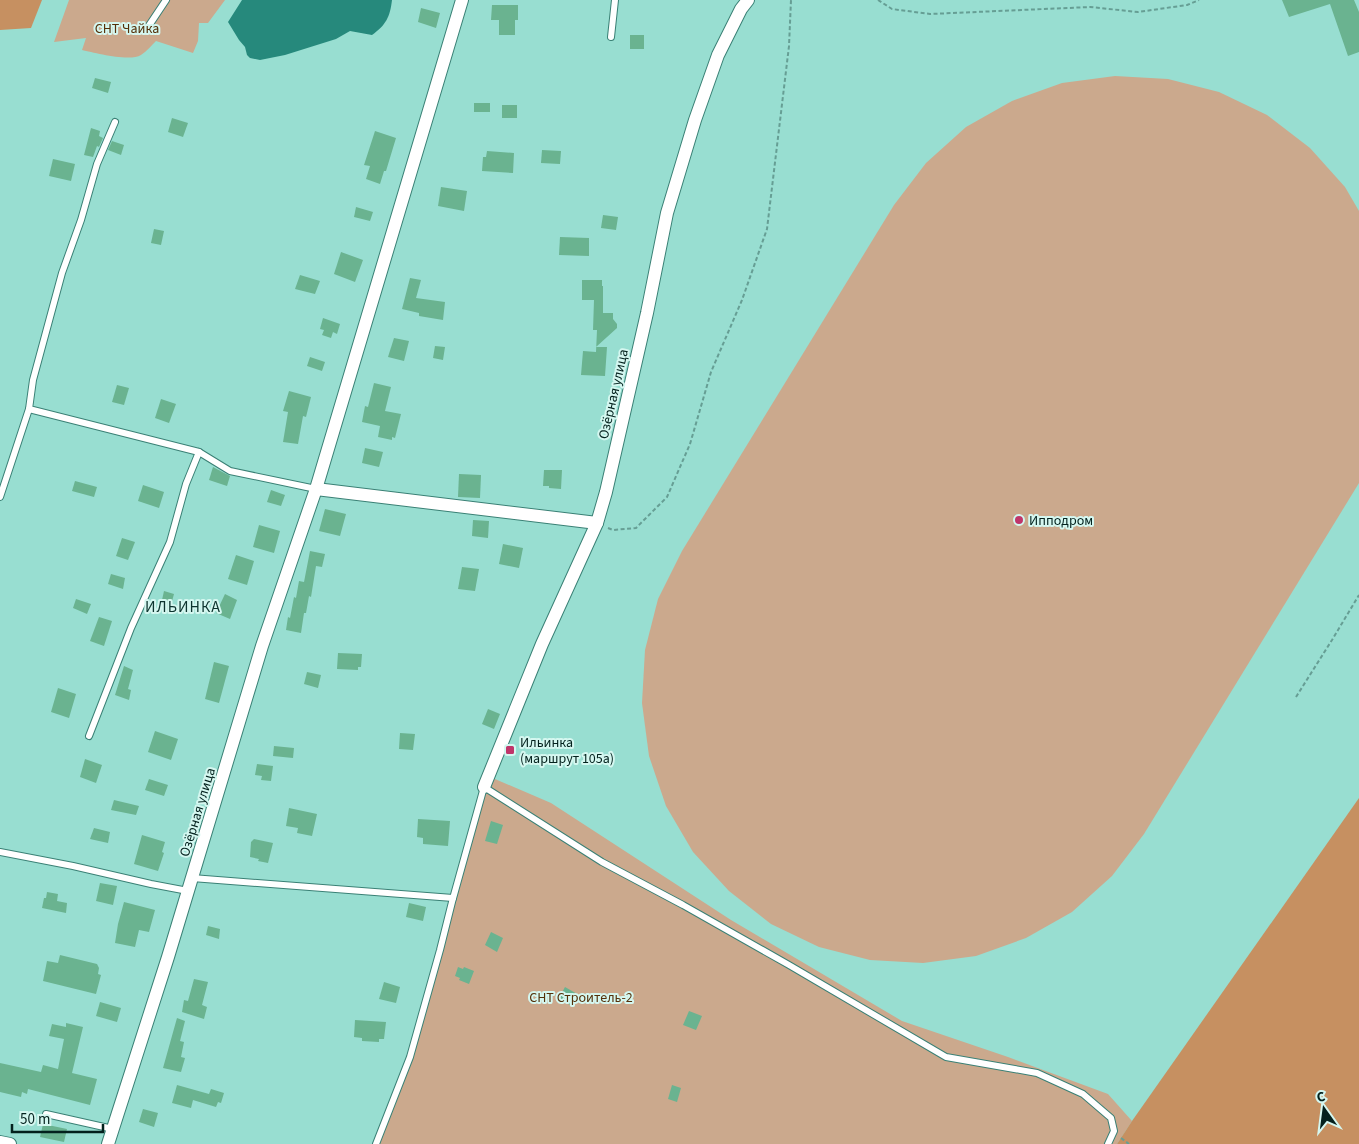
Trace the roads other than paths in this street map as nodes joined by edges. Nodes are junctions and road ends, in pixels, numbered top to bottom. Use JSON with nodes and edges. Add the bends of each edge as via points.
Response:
{"nodes":[{"id":1,"x":166,"y":0,"type":"edge"},
{"id":2,"x":462,"y":0,"type":"edge"},
{"id":3,"x":614,"y":0,"type":"edge"},
{"id":4,"x":748,"y":0,"type":"edge"},
{"id":5,"x":148,"y":26,"type":"dead end"},
{"id":6,"x":611,"y":37,"type":"dead end"},
{"id":7,"x":114,"y":122,"type":"dead end"},
{"id":8,"x":29,"y":409,"type":"junction"},
{"id":9,"x":199,"y":452,"type":"junction"},
{"id":10,"x":316,"y":489,"type":"junction"},
{"id":11,"x":0,"y":497,"type":"edge"},
{"id":12,"x":597,"y":523,"type":"junction"},
{"id":13,"x":89,"y":736,"type":"dead end"},
{"id":14,"x":484,"y":787,"type":"junction"},
{"id":15,"x":0,"y":852,"type":"edge"},
{"id":16,"x":190,"y":884,"type":"junction"},
{"id":17,"x":453,"y":898,"type":"junction"},
{"id":18,"x":46,"y":1114,"type":"dead end"},
{"id":19,"x":113,"y":1129,"type":"junction"},
{"id":20,"x":0,"y":1142,"type":"edge"},
{"id":21,"x":10,"y":1144,"type":"edge"},
{"id":22,"x":108,"y":1144,"type":"edge"},
{"id":23,"x":376,"y":1144,"type":"edge"},
{"id":24,"x":1108,"y":1144,"type":"edge"}],
"edges":[{"from":1,"to":5,"type":"lane"},
{"from":2,"to":10,"type":"street","name":"Озёрная улица"},
{"from":3,"to":6,"type":"lane"},
{"from":4,"to":12,"type":"street","name":"Озёрная улица","via":[[718,55],[667,213],[647,313]]},
{"from":7,"to":8,"type":"lane","via":[[62,273],[33,380]]},
{"from":8,"to":9,"type":"lane"},
{"from":8,"to":11,"type":"lane"},
{"from":9,"to":10,"type":"lane","via":[[230,471]]},
{"from":9,"to":13,"type":"lane","via":[[186,484],[170,542],[131,628]]},
{"from":10,"to":12,"type":"street"},
{"from":10,"to":16,"type":"street","name":"Озёрная улица","via":[[262,646]]},
{"from":12,"to":14,"type":"street","name":"Озёрная улица","via":[[542,644]]},
{"from":14,"to":17,"type":"lane"},
{"from":14,"to":24,"type":"lane","via":[[602,862],[946,1056],[1037,1073],[1083,1094],[1110,1118],[1114,1131]]},
{"from":15,"to":16,"type":"lane","via":[[150,884]]},
{"from":16,"to":17,"type":"lane"},
{"from":16,"to":19,"type":"street","name":"Озёрная улица"},
{"from":17,"to":23,"type":"lane","via":[[410,1057]]},
{"from":18,"to":19,"type":"lane"},
{"from":19,"to":22,"type":"street","name":"Озёрная улица"},
{"from":20,"to":21,"type":"street"}]}
